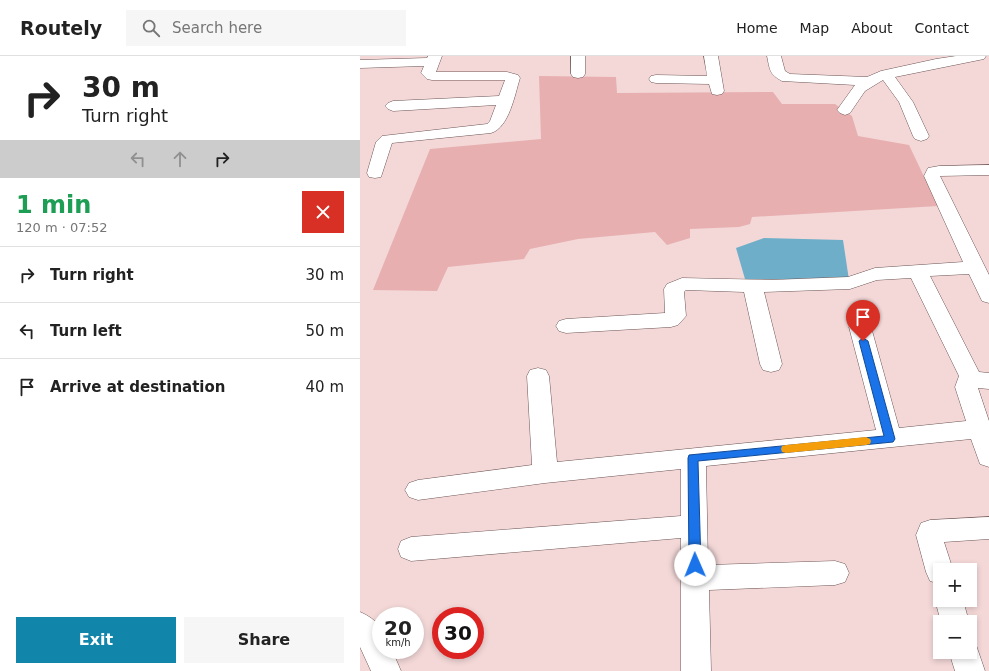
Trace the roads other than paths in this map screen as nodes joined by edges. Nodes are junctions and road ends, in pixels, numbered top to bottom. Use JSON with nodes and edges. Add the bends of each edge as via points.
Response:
{"nodes":[{"id":1,"x":578,"y":56,"type":"edge"},
{"id":2,"x":711,"y":56,"type":"edge"},
{"id":3,"x":774,"y":56,"type":"edge"},
{"id":4,"x":979,"y":56,"type":"edge"},
{"id":5,"x":956,"y":58,"type":"edge"},
{"id":6,"x":433,"y":59,"type":"edge"},
{"id":7,"x":924,"y":61,"type":"edge"},
{"id":8,"x":360,"y":64,"type":"edge"},
{"id":9,"x":578,"y":74,"type":"dead end"},
{"id":10,"x":886,"y":74,"type":"junction"},
{"id":11,"x":656,"y":79,"type":"dead end"},
{"id":12,"x":868,"y":81,"type":"junction"},
{"id":13,"x":505,"y":100,"type":"junction"},
{"id":14,"x":393,"y":106,"type":"dead end"},
{"id":15,"x":845,"y":110,"type":"dead end"},
{"id":16,"x":921,"y":136,"type":"dead end"},
{"id":17,"x":989,"y":170,"type":"edge"},
{"id":18,"x":375,"y":173,"type":"dead end"},
{"id":19,"x":976,"y":267,"type":"junction"},
{"id":20,"x":917,"y":271,"type":"junction"},
{"id":21,"x":752,"y":285,"type":"junction"},
{"id":22,"x":989,"y":296,"type":"edge"},
{"id":23,"x":566,"y":326,"type":"dead end"},
{"id":24,"x":860,"y":327,"type":"dead end"},
{"id":25,"x":771,"y":364,"type":"dead end"},
{"id":26,"x":538,"y":376,"type":"dead end"},
{"id":27,"x":981,"y":380,"type":"edge"},
{"id":28,"x":980,"y":429,"type":"junction"},
{"id":29,"x":890,"y":439,"type":"junction"},
{"id":30,"x":989,"y":457,"type":"edge"},
{"id":31,"x":693,"y":458,"type":"junction"},
{"id":32,"x":545,"y":472,"type":"junction"},
{"id":33,"x":418,"y":490,"type":"dead end"},
{"id":34,"x":694,"y":526,"type":"junction"},
{"id":35,"x":989,"y":528,"type":"edge"},
{"id":36,"x":411,"y":549,"type":"dead end"},
{"id":37,"x":937,"y":563,"type":"edge"},
{"id":38,"x":835,"y":572,"type":"dead end"},
{"id":39,"x":695,"y":578,"type":"junction"},
{"id":40,"x":360,"y":626,"type":"edge"},
{"id":41,"x":966,"y":659,"type":"edge"},
{"id":42,"x":386,"y":671,"type":"edge"},
{"id":43,"x":696,"y":671,"type":"edge"},
{"id":44,"x":970,"y":671,"type":"edge"}],
"edges":[{"from":1,"to":9,"type":"street"},
{"from":2,"to":11,"type":"street","via":[[716,86]]},
{"from":3,"to":12,"type":"street","via":[[778,73],[784,77]]},
{"from":4,"to":5,"type":"street"},
{"from":5,"to":7,"type":"street"},
{"from":6,"to":8,"type":"street"},
{"from":6,"to":13,"type":"street","via":[[428,73],[432,76],[512,77]]},
{"from":7,"to":10,"type":"street"},
{"from":10,"to":12,"type":"street"},
{"from":10,"to":16,"type":"street","via":[[906,102]]},
{"from":12,"to":15,"type":"street","via":[[858,89]]},
{"from":13,"to":14,"type":"street"},
{"from":13,"to":18,"type":"street","via":[[497,123],[493,127],[393,138],[386,141]]},
{"from":17,"to":19,"type":"street","via":[[939,171],[934,172],[932,176]]},
{"from":19,"to":20,"type":"street"},
{"from":19,"to":22,"type":"street"},
{"from":20,"to":21,"type":"street","via":[[869,275],[850,283]]},
{"from":20,"to":27,"type":"street"},
{"from":21,"to":23,"type":"street","via":[[676,286],[676,316],[667,321]]},
{"from":21,"to":25,"type":"street"},
{"from":24,"to":29,"type":"street"},
{"from":26,"to":32,"type":"street"},
{"from":27,"to":28,"type":"street","via":[[967,382],[966,387]]},
{"from":28,"to":29,"type":"street"},
{"from":28,"to":30,"type":"street"},
{"from":29,"to":31,"type":"street"},
{"from":31,"to":32,"type":"street"},
{"from":31,"to":34,"type":"street"},
{"from":32,"to":33,"type":"street"},
{"from":34,"to":36,"type":"street"},
{"from":34,"to":39,"type":"street"},
{"from":35,"to":37,"type":"street","via":[[930,531]]},
{"from":38,"to":39,"type":"street"},
{"from":39,"to":43,"type":"street"},
{"from":40,"to":42,"type":"street","via":[[367,631],[374,643]]},
{"from":41,"to":44,"type":"street"}]}
